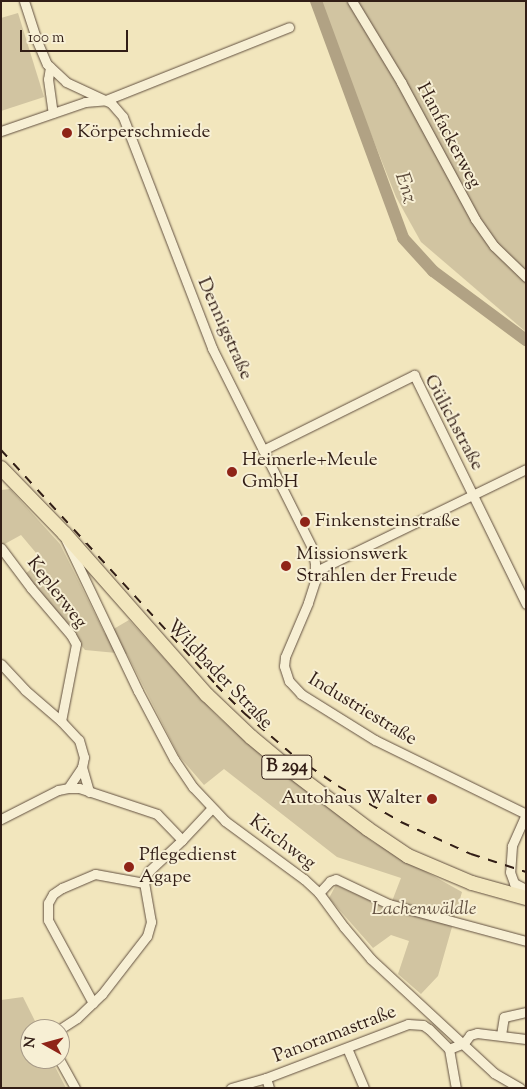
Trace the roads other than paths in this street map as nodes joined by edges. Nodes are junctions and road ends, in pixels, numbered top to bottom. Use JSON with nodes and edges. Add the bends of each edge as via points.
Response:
{"nodes":[{"id":1,"x":24,"y":1,"type":"edge"},
{"id":2,"x":352,"y":1,"type":"edge"},
{"id":3,"x":289,"y":27,"type":"dead end"},
{"id":4,"x":50,"y":68,"type":"junction"},
{"id":5,"x":106,"y":100,"type":"junction"},
{"id":6,"x":53,"y":113,"type":"junction"},
{"id":7,"x":1,"y":132,"type":"edge"},
{"id":8,"x":526,"y":278,"type":"edge"},
{"id":9,"x":263,"y":450,"type":"junction"},
{"id":10,"x":1,"y":468,"type":"edge"},
{"id":11,"x":526,"y":469,"type":"edge"},
{"id":12,"x":472,"y":495,"type":"junction"},
{"id":13,"x":64,"y":533,"type":"junction"},
{"id":14,"x":1,"y":548,"type":"edge"},
{"id":15,"x":91,"y":564,"type":"junction"},
{"id":16,"x":316,"y":571,"type":"junction"},
{"id":17,"x":85,"y":579,"type":"junction"},
{"id":18,"x":526,"y":604,"type":"edge"},
{"id":19,"x":1,"y":664,"type":"edge"},
{"id":20,"x":61,"y":721,"type":"junction"},
{"id":21,"x":82,"y":767,"type":"junction"},
{"id":22,"x":68,"y":788,"type":"junction"},
{"id":23,"x":89,"y":792,"type":"junction"},
{"id":24,"x":211,"y":809,"type":"junction"},
{"id":25,"x":526,"y":814,"type":"edge"},
{"id":26,"x":1,"y":819,"type":"edge"},
{"id":27,"x":182,"y":840,"type":"junction"},
{"id":28,"x":144,"y":883,"type":"junction"},
{"id":29,"x":526,"y":889,"type":"edge"},
{"id":30,"x":319,"y":893,"type":"junction"},
{"id":31,"x":526,"y":898,"type":"edge"},
{"id":32,"x":526,"y":941,"type":"edge"},
{"id":33,"x":93,"y":1003,"type":"junction"},
{"id":34,"x":526,"y":1012,"type":"edge"},
{"id":35,"x":70,"y":1023,"type":"edge"},
{"id":36,"x":501,"y":1035,"type":"junction"},
{"id":37,"x":526,"y":1039,"type":"edge"},
{"id":38,"x":464,"y":1044,"type":"junction"},
{"id":39,"x":347,"y":1048,"type":"junction"},
{"id":40,"x":449,"y":1050,"type":"junction"},
{"id":41,"x":65,"y":1069,"type":"edge"},
{"id":42,"x":266,"y":1078,"type":"junction"},
{"id":43,"x":75,"y":1088,"type":"edge"},
{"id":44,"x":231,"y":1088,"type":"edge"},
{"id":45,"x":270,"y":1088,"type":"edge"},
{"id":46,"x":364,"y":1088,"type":"edge"},
{"id":47,"x":456,"y":1088,"type":"edge"},
{"id":48,"x":520,"y":1088,"type":"edge"}],
"edges":[{"from":1,"to":4,"type":"street"},
{"from":2,"to":8,"type":"street","name":"Hanfackerweg","via":[[405,89],[475,219],[505,258]]},
{"from":3,"to":5,"type":"street"},
{"from":4,"to":5,"type":"street","via":[[66,82]]},
{"from":4,"to":6,"type":"street","via":[[48,79]]},
{"from":5,"to":6,"type":"street","via":[[85,102]]},
{"from":5,"to":9,"type":"street","name":"Dennigstraße","via":[[127,125],[196,311]]},
{"from":6,"to":7,"type":"street"},
{"from":9,"to":12,"type":"street","name":"Gülichstraße","via":[[414,375]]},
{"from":9,"to":16,"type":"street","name":"Dennigstraße","via":[[311,546]]},
{"from":10,"to":13,"type":"main road","name":"Wildbader Straße","number":"B 294"},
{"from":11,"to":12,"type":"street"},
{"from":12,"to":16,"type":"street"},
{"from":12,"to":18,"type":"street","name":"Gülichstraße"},
{"from":13,"to":15,"type":"main road","name":"Wildbader Straße","number":"B 294"},
{"from":13,"to":17,"type":"street","name":"Kirchweg"},
{"from":14,"to":20,"type":"street","name":"Keplerweg","via":[[76,644]]},
{"from":15,"to":17,"type":"street"},
{"from":15,"to":31,"type":"main road","name":"Wildbader Straße","number":"B 294","via":[[207,695],[293,772],[408,856],[472,883]]},
{"from":16,"to":25,"type":"street","name":"Industriestraße","via":[[308,603],[285,656],[285,671],[292,685],[375,740]]},
{"from":17,"to":24,"type":"street","name":"Kirchweg","via":[[174,759]]},
{"from":19,"to":20,"type":"street"},
{"from":20,"to":21,"type":"street","via":[[82,747]]},
{"from":21,"to":22,"type":"street"},
{"from":21,"to":23,"type":"street"},
{"from":22,"to":23,"type":"street"},
{"from":22,"to":26,"type":"street"},
{"from":23,"to":27,"type":"street","via":[[157,814]]},
{"from":24,"to":27,"type":"street"},
{"from":24,"to":30,"type":"street","name":"Kirchweg"},
{"from":25,"to":29,"type":"street","via":[[512,846],[510,872],[514,882]]},
{"from":27,"to":28,"type":"street","via":[[149,871]]},
{"from":28,"to":33,"type":"street","via":[[151,913],[150,930]]},
{"from":28,"to":33,"type":"street","via":[[95,874],[52,894],[48,903],[48,920]]},
{"from":30,"to":32,"type":"street","via":[[336,879],[389,904]]},
{"from":30,"to":38,"type":"street","name":"Kirchweg","via":[[371,958]]},
{"from":33,"to":35,"type":"street"},
{"from":34,"to":36,"type":"street","via":[[504,1017]]},
{"from":36,"to":37,"type":"street"},
{"from":36,"to":38,"type":"street","via":[[478,1033],[470,1035]]},
{"from":38,"to":40,"type":"street"},
{"from":38,"to":48,"type":"street","name":"Kirchweg","via":[[494,1073]]},
{"from":39,"to":40,"type":"street","name":"Panoramastraße","via":[[393,1027],[408,1024],[423,1025]]},
{"from":39,"to":42,"type":"street","name":"Panoramastraße"},
{"from":39,"to":46,"type":"street"},
{"from":40,"to":47,"type":"street"},
{"from":41,"to":43,"type":"street"},
{"from":42,"to":44,"type":"street","name":"Panoramastraße"},
{"from":42,"to":45,"type":"street"}]}
